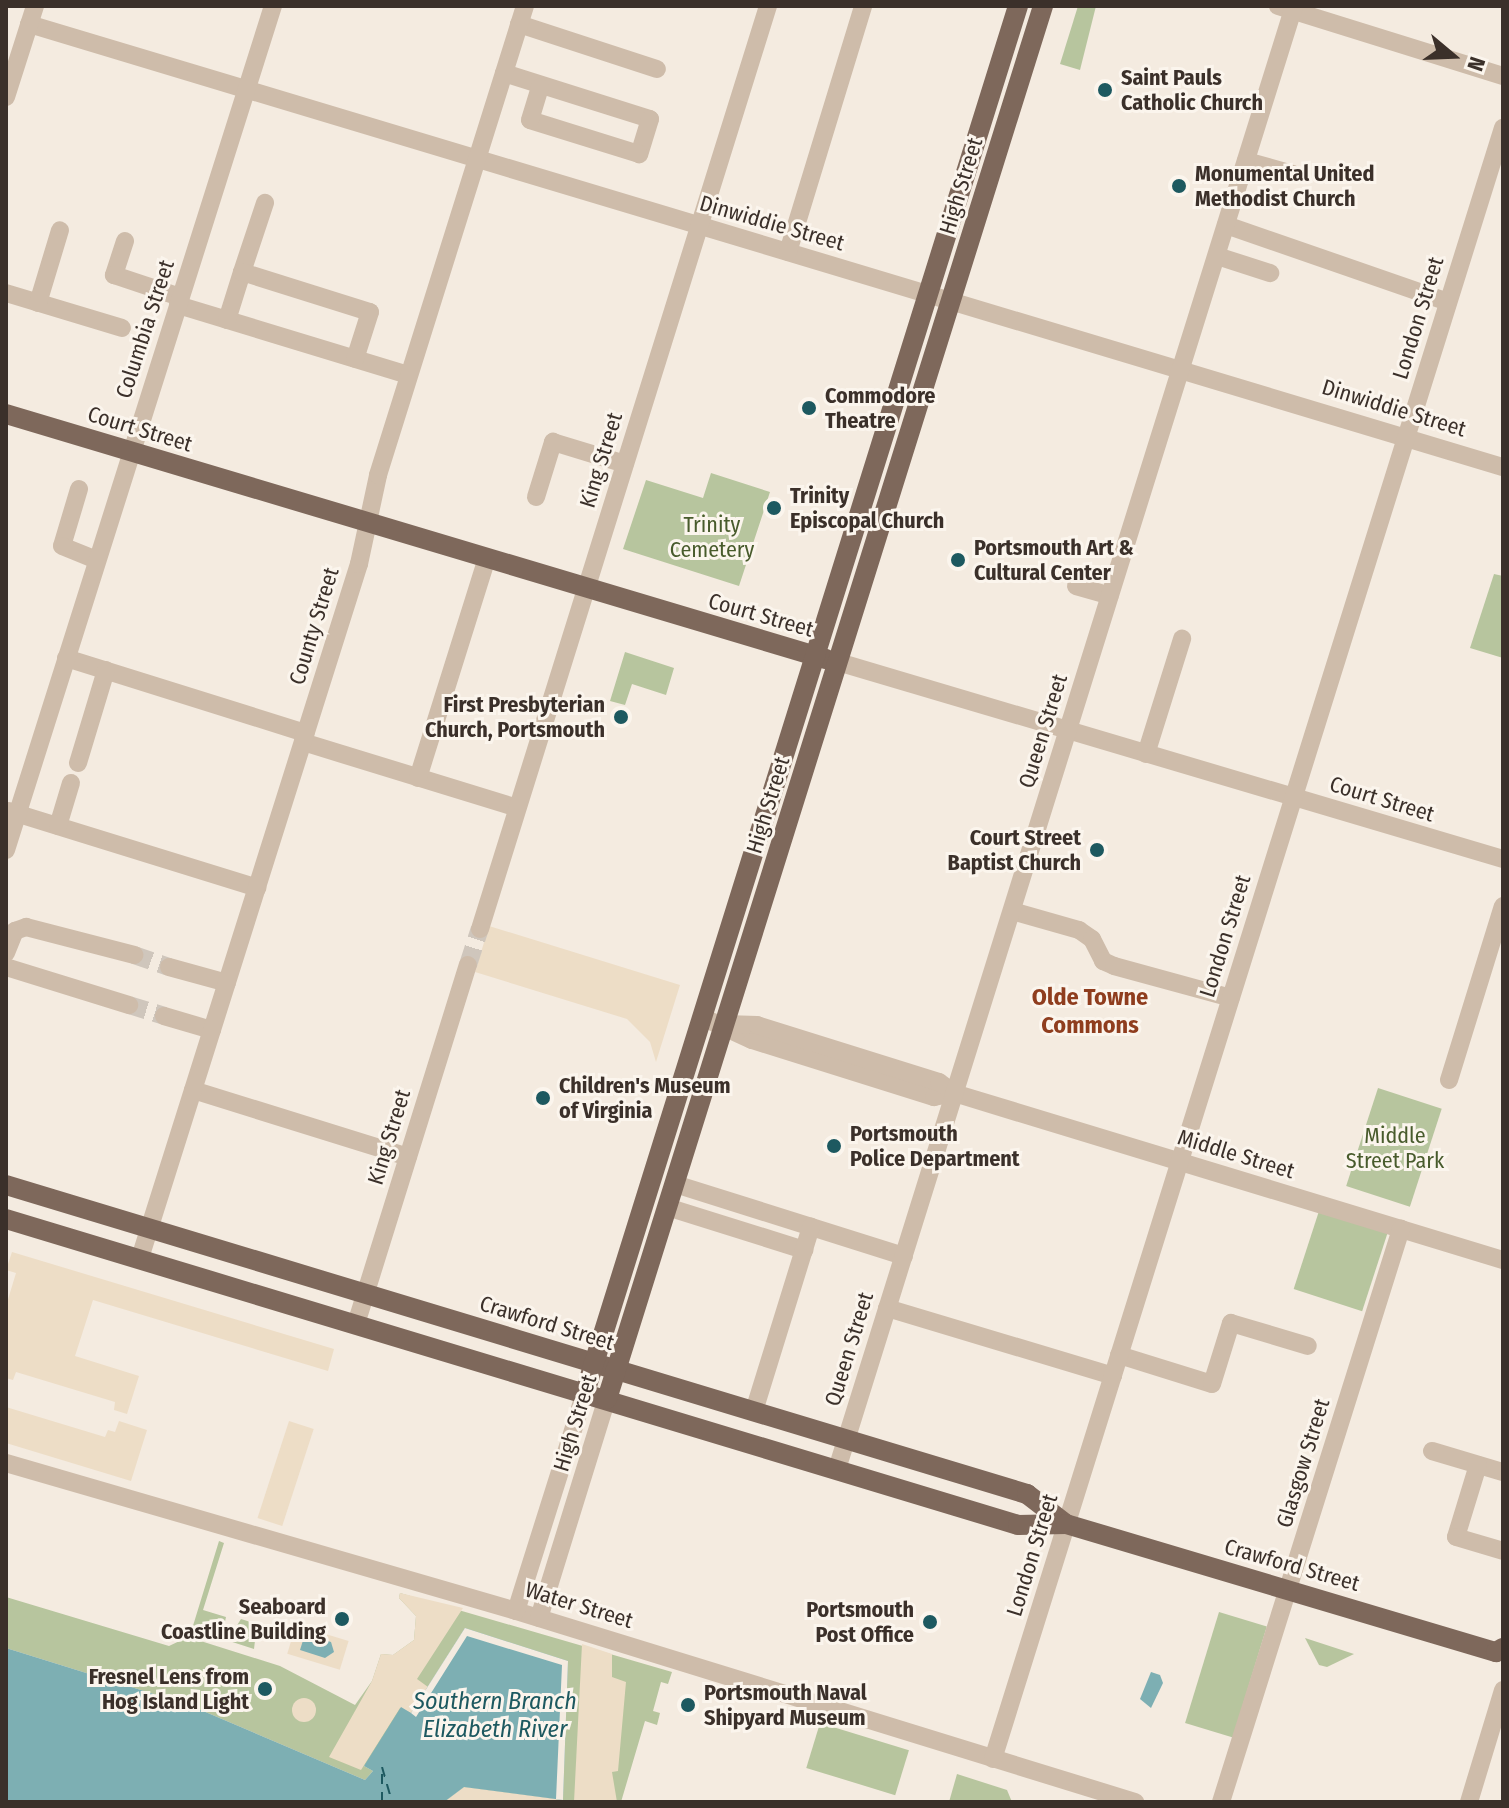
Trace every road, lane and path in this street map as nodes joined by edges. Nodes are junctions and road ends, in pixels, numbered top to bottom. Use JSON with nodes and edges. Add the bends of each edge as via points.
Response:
{"nodes":[{"id":1,"x":273,"y":6,"type":"edge"},
{"id":2,"x":525,"y":6,"type":"edge"},
{"id":3,"x":768,"y":6,"type":"edge"},
{"id":4,"x":863,"y":6,"type":"edge"},
{"id":5,"x":1018,"y":6,"type":"edge"},
{"id":6,"x":1043,"y":6,"type":"edge"},
{"id":7,"x":1289,"y":8,"type":"edge"},
{"id":8,"x":32,"y":15,"type":"edge"},
{"id":9,"x":519,"y":24,"type":"junction"},
{"id":10,"x":657,"y":69,"type":"dead end"},
{"id":11,"x":504,"y":73,"type":"junction"},
{"id":12,"x":1503,"y":76,"type":"edge"},
{"id":13,"x":540,"y":87,"type":"junction"},
{"id":14,"x":247,"y":90,"type":"junction"},
{"id":15,"x":6,"y":97,"type":"edge"},
{"id":16,"x":1503,"y":128,"type":"edge"},
{"id":17,"x":477,"y":160,"type":"junction"},
{"id":18,"x":1246,"y":161,"type":"junction"},
{"id":19,"x":1293,"y":174,"type":"dead end"},
{"id":20,"x":265,"y":203,"type":"dead end"},
{"id":21,"x":1226,"y":225,"type":"junction"},
{"id":22,"x":699,"y":227,"type":"junction"},
{"id":23,"x":60,"y":230,"type":"dead end"},
{"id":24,"x":125,"y":241,"type":"dead end"},
{"id":25,"x":788,"y":252,"type":"junction"},
{"id":26,"x":1217,"y":256,"type":"junction"},
{"id":27,"x":242,"y":272,"type":"junction"},
{"id":28,"x":1270,"y":273,"type":"dead end"},
{"id":29,"x":929,"y":292,"type":"junction"},
{"id":30,"x":6,"y":293,"type":"edge"},
{"id":31,"x":951,"y":298,"type":"junction"},
{"id":32,"x":179,"y":301,"type":"junction"},
{"id":33,"x":1448,"y":302,"type":"junction"},
{"id":34,"x":38,"y":303,"type":"junction"},
{"id":35,"x":227,"y":320,"type":"junction"},
{"id":36,"x":122,"y":328,"type":"dead end"},
{"id":37,"x":355,"y":359,"type":"junction"},
{"id":38,"x":1181,"y":368,"type":"junction"},
{"id":39,"x":409,"y":375,"type":"junction"},
{"id":40,"x":6,"y":414,"type":"edge"},
{"id":41,"x":1406,"y":437,"type":"junction"},
{"id":42,"x":131,"y":451,"type":"junction"},
{"id":43,"x":625,"y":464,"type":"junction"},
{"id":44,"x":1503,"y":467,"type":"edge"},
{"id":45,"x":79,"y":489,"type":"dead end"},
{"id":46,"x":536,"y":497,"type":"dead end"},
{"id":47,"x":368,"y":523,"type":"junction"},
{"id":48,"x":487,"y":558,"type":"junction"},
{"id":49,"x":96,"y":560,"type":"junction"},
{"id":50,"x":1076,"y":586,"type":"dead end"},
{"id":51,"x":586,"y":588,"type":"junction"},
{"id":52,"x":1110,"y":596,"type":"junction"},
{"id":53,"x":1182,"y":639,"type":"dead end"},
{"id":54,"x":815,"y":656,"type":"junction"},
{"id":55,"x":66,"y":658,"type":"junction"},
{"id":56,"x":838,"y":662,"type":"junction"},
{"id":57,"x":106,"y":670,"type":"junction"},
{"id":58,"x":1068,"y":731,"type":"junction"},
{"id":59,"x":304,"y":737,"type":"junction"},
{"id":60,"x":1146,"y":754,"type":"junction"},
{"id":61,"x":78,"y":763,"type":"dead end"},
{"id":62,"x":418,"y":778,"type":"junction"},
{"id":63,"x":71,"y":783,"type":"dead end"},
{"id":64,"x":1293,"y":798,"type":"junction"},
{"id":65,"x":517,"y":808,"type":"junction"},
{"id":66,"x":12,"y":812,"type":"edge"},
{"id":67,"x":58,"y":826,"type":"junction"},
{"id":68,"x":6,"y":850,"type":"edge"},
{"id":69,"x":1503,"y":859,"type":"edge"},
{"id":70,"x":257,"y":888,"type":"junction"},
{"id":71,"x":1503,"y":906,"type":"edge"},
{"id":72,"x":1012,"y":911,"type":"junction"},
{"id":73,"x":480,"y":929,"type":"tunnel mouth"},
{"id":74,"x":6,"y":953,"type":"edge"},
{"id":75,"x":134,"y":955,"type":"tunnel mouth"},
{"id":76,"x":468,"y":965,"type":"tunnel mouth"},
{"id":77,"x":6,"y":967,"type":"edge"},
{"id":78,"x":169,"y":967,"type":"tunnel mouth"},
{"id":79,"x":227,"y":983,"type":"junction"},
{"id":80,"x":1231,"y":998,"type":"junction"},
{"id":81,"x":129,"y":1005,"type":"tunnel mouth"},
{"id":82,"x":164,"y":1016,"type":"tunnel mouth"},
{"id":83,"x":702,"y":1017,"type":"junction"},
{"id":84,"x":725,"y":1024,"type":"junction"},
{"id":85,"x":212,"y":1030,"type":"junction"},
{"id":86,"x":1449,"y":1080,"type":"dead end"},
{"id":87,"x":193,"y":1090,"type":"junction"},
{"id":88,"x":954,"y":1093,"type":"junction"},
{"id":89,"x":408,"y":1157,"type":"junction"},
{"id":90,"x":1180,"y":1162,"type":"junction"},
{"id":91,"x":675,"y":1184,"type":"junction"},
{"id":92,"x":6,"y":1185,"type":"edge"},
{"id":93,"x":667,"y":1207,"type":"junction"},
{"id":94,"x":6,"y":1219,"type":"edge"},
{"id":95,"x":811,"y":1227,"type":"junction"},
{"id":96,"x":149,"y":1229,"type":"junction"},
{"id":97,"x":1401,"y":1229,"type":"junction"},
{"id":98,"x":804,"y":1250,"type":"junction"},
{"id":99,"x":904,"y":1256,"type":"junction"},
{"id":100,"x":140,"y":1258,"type":"junction"},
{"id":101,"x":1503,"y":1260,"type":"edge"},
{"id":102,"x":365,"y":1294,"type":"junction"},
{"id":103,"x":887,"y":1308,"type":"junction"},
{"id":104,"x":356,"y":1324,"type":"junction"},
{"id":105,"x":1308,"y":1346,"type":"dead end"},
{"id":106,"x":1119,"y":1355,"type":"junction"},
{"id":107,"x":594,"y":1362,"type":"junction"},
{"id":108,"x":617,"y":1369,"type":"junction"},
{"id":109,"x":1113,"y":1376,"type":"junction"},
{"id":110,"x":585,"y":1392,"type":"junction"},
{"id":111,"x":607,"y":1399,"type":"junction"},
{"id":112,"x":754,"y":1411,"type":"junction"},
{"id":113,"x":846,"y":1439,"type":"junction"},
{"id":114,"x":1432,"y":1451,"type":"dead end"},
{"id":115,"x":6,"y":1463,"type":"edge"},
{"id":116,"x":1478,"y":1465,"type":"junction"},
{"id":117,"x":837,"y":1469,"type":"junction"},
{"id":118,"x":1503,"y":1472,"type":"edge"},
{"id":119,"x":1066,"y":1524,"type":"junction"},
{"id":120,"x":1503,"y":1551,"type":"edge"},
{"id":121,"x":1289,"y":1589,"type":"junction"},
{"id":122,"x":516,"y":1611,"type":"junction"},
{"id":123,"x":539,"y":1618,"type":"junction"},
{"id":124,"x":1501,"y":1655,"type":"edge"},
{"id":125,"x":1503,"y":1690,"type":"edge"},
{"id":126,"x":993,"y":1759,"type":"junction"},
{"id":127,"x":1471,"y":1801,"type":"edge"},
{"id":128,"x":1135,"y":1802,"type":"edge"},
{"id":129,"x":1221,"y":1802,"type":"edge"}],
"edges":[{"from":1,"to":14,"type":"street","name":"Columbia Street"},
{"from":2,"to":9,"type":"street","name":"County Street"},
{"from":3,"to":22,"type":"street","name":"King Street"},
{"from":4,"to":25,"type":"street"},
{"from":5,"to":29,"type":"main road","name":"High Street"},
{"from":6,"to":31,"type":"main road","name":"High Street"},
{"from":7,"to":12,"type":"street"},
{"from":7,"to":18,"type":"street","name":"Queen Street"},
{"from":8,"to":14,"type":"street","name":"Dinwiddie Street"},
{"from":8,"to":15,"type":"street"},
{"from":9,"to":10,"type":"street"},
{"from":9,"to":11,"type":"street","name":"County Street"},
{"from":11,"to":13,"type":"street"},
{"from":11,"to":17,"type":"street","name":"County Street"},
{"from":13,"to":13,"type":"street","via":[[650,119],[639,154],[530,120]]},
{"from":14,"to":17,"type":"street","name":"Dinwiddie Street"},
{"from":14,"to":32,"type":"street","name":"Columbia Street"},
{"from":16,"to":33,"type":"street","name":"London Street"},
{"from":17,"to":22,"type":"street","name":"Dinwiddie Street"},
{"from":17,"to":39,"type":"street","name":"County Street"},
{"from":18,"to":19,"type":"street"},
{"from":18,"to":21,"type":"street","name":"Queen Street"},
{"from":20,"to":27,"type":"street"},
{"from":21,"to":26,"type":"street","name":"Queen Street"},
{"from":21,"to":33,"type":"street","via":[[1332,259],[1342,270]]},
{"from":22,"to":25,"type":"street","name":"Dinwiddie Street"},
{"from":22,"to":43,"type":"street","name":"King Street"},
{"from":23,"to":34,"type":"street"},
{"from":24,"to":32,"type":"street","via":[[114,275]]},
{"from":25,"to":29,"type":"street","name":"Dinwiddie Street"},
{"from":26,"to":28,"type":"street"},
{"from":26,"to":38,"type":"street","name":"Queen Street"},
{"from":27,"to":35,"type":"street"},
{"from":27,"to":37,"type":"street","via":[[370,312]]},
{"from":29,"to":31,"type":"street","name":"Dinwiddie Street"},
{"from":29,"to":54,"type":"main road","name":"High Street"},
{"from":30,"to":34,"type":"street"},
{"from":31,"to":38,"type":"street","name":"Dinwiddie Street"},
{"from":31,"to":56,"type":"main road","name":"High Street"},
{"from":32,"to":35,"type":"street"},
{"from":32,"to":42,"type":"street","name":"Columbia Street"},
{"from":33,"to":41,"type":"street","name":"London Street"},
{"from":34,"to":36,"type":"street"},
{"from":35,"to":37,"type":"street"},
{"from":37,"to":39,"type":"street"},
{"from":38,"to":41,"type":"street","name":"Dinwiddie Street"},
{"from":38,"to":52,"type":"street","name":"Queen Street"},
{"from":39,"to":47,"type":"street","name":"County Street"},
{"from":40,"to":42,"type":"main road","name":"Court Street"},
{"from":41,"to":44,"type":"street","name":"Dinwiddie Street"},
{"from":41,"to":64,"type":"street","name":"London Street"},
{"from":42,"to":47,"type":"main road","name":"Court Street"},
{"from":42,"to":49,"type":"street","name":"Columbia Street"},
{"from":43,"to":46,"type":"street","via":[[553,442]]},
{"from":43,"to":51,"type":"street","name":"King Street"},
{"from":45,"to":49,"type":"street","via":[[62,546]]},
{"from":47,"to":48,"type":"main road","name":"Court Street"},
{"from":47,"to":59,"type":"street","name":"County Street"},
{"from":48,"to":51,"type":"main road","name":"Court Street"},
{"from":48,"to":62,"type":"street"},
{"from":49,"to":55,"type":"street","name":"Columbia Street"},
{"from":50,"to":52,"type":"street"},
{"from":51,"to":54,"type":"main road","name":"Court Street"},
{"from":51,"to":65,"type":"street","name":"King Street"},
{"from":52,"to":58,"type":"street","name":"Queen Street"},
{"from":53,"to":60,"type":"street"},
{"from":54,"to":56,"type":"main road","name":"Court Street"},
{"from":54,"to":83,"type":"main road","name":"High Street"},
{"from":55,"to":57,"type":"street"},
{"from":55,"to":66,"type":"street","name":"Columbia Street"},
{"from":56,"to":58,"type":"street","name":"Court Street"},
{"from":56,"to":84,"type":"main road","name":"High Street"},
{"from":57,"to":59,"type":"street"},
{"from":57,"to":61,"type":"street"},
{"from":58,"to":60,"type":"street","name":"Court Street"},
{"from":58,"to":72,"type":"street","name":"Queen Street"},
{"from":59,"to":62,"type":"street"},
{"from":59,"to":70,"type":"street","name":"County Street"},
{"from":60,"to":64,"type":"street","name":"Court Street"},
{"from":62,"to":65,"type":"street"},
{"from":63,"to":67,"type":"street"},
{"from":64,"to":69,"type":"street","name":"Court Street"},
{"from":64,"to":80,"type":"street","name":"London Street"},
{"from":65,"to":73,"type":"street","name":"King Street"},
{"from":66,"to":67,"type":"street"},
{"from":66,"to":68,"type":"street","name":"Columbia Street"},
{"from":67,"to":70,"type":"street"},
{"from":70,"to":79,"type":"street","name":"County Street"},
{"from":71,"to":86,"type":"street"},
{"from":72,"to":80,"type":"street","via":[[1079,930],[1092,939],[1103,961],[1114,966]]},
{"from":72,"to":88,"type":"street","name":"Queen Street"},
{"from":74,"to":75,"type":"street","via":[[15,931],[26,927]]},
{"from":76,"to":89,"type":"street","name":"King Street"},
{"from":77,"to":81,"type":"street"},
{"from":78,"to":79,"type":"street"},
{"from":79,"to":85,"type":"street","name":"County Street"},
{"from":80,"to":90,"type":"street","name":"London Street"},
{"from":82,"to":85,"type":"street"},
{"from":83,"to":84,"type":"street","name":"Middle Street"},
{"from":83,"to":107,"type":"main road","name":"High Street"},
{"from":84,"to":88,"type":"street","name":"Middle Street","via":[[757,1025],[939,1082]]},
{"from":84,"to":91,"type":"main road","name":"High Street"},
{"from":85,"to":87,"type":"street","name":"County Street"},
{"from":87,"to":89,"type":"street"},
{"from":87,"to":96,"type":"street","name":"County Street"},
{"from":88,"to":90,"type":"street","name":"Middle Street"},
{"from":88,"to":99,"type":"street","name":"Queen Street"},
{"from":89,"to":102,"type":"street","name":"King Street"},
{"from":90,"to":97,"type":"street","name":"Middle Street"},
{"from":90,"to":106,"type":"street","name":"London Street"},
{"from":91,"to":93,"type":"main road","name":"High Street"},
{"from":91,"to":95,"type":"street"},
{"from":92,"to":96,"type":"main road","name":"Crawford Street"},
{"from":93,"to":98,"type":"street"},
{"from":93,"to":108,"type":"main road","name":"High Street"},
{"from":94,"to":100,"type":"main road","name":"Crawford Street"},
{"from":95,"to":98,"type":"street"},
{"from":95,"to":99,"type":"street"},
{"from":96,"to":100,"type":"street","name":"County Street"},
{"from":96,"to":102,"type":"main road","name":"Crawford Street"},
{"from":97,"to":101,"type":"street","name":"Middle Street"},
{"from":97,"to":121,"type":"street","name":"Glasgow Street"},
{"from":98,"to":112,"type":"street"},
{"from":99,"to":103,"type":"street","name":"Queen Street"},
{"from":100,"to":104,"type":"main road","name":"Crawford Street"},
{"from":102,"to":104,"type":"street","name":"King Street"},
{"from":102,"to":107,"type":"main road","name":"Crawford Street"},
{"from":103,"to":109,"type":"street"},
{"from":103,"to":113,"type":"street","name":"Queen Street"},
{"from":104,"to":110,"type":"main road","name":"Crawford Street"},
{"from":105,"to":106,"type":"street","via":[[1231,1323],[1212,1384]]},
{"from":106,"to":109,"type":"street","name":"London Street"},
{"from":107,"to":108,"type":"main road","name":"Crawford Street"},
{"from":107,"to":110,"type":"main road","name":"High Street"},
{"from":108,"to":111,"type":"main road","name":"High Street"},
{"from":108,"to":112,"type":"main road","name":"Crawford Street"},
{"from":109,"to":119,"type":"street","name":"London Street"},
{"from":110,"to":111,"type":"main road","name":"Crawford Street"},
{"from":110,"to":122,"type":"street","name":"High Street"},
{"from":111,"to":117,"type":"main road","name":"Crawford Street"},
{"from":111,"to":123,"type":"street","name":"High Street"},
{"from":112,"to":113,"type":"main road","name":"Crawford Street"},
{"from":113,"to":117,"type":"street","name":"Queen Street"},
{"from":113,"to":119,"type":"main road","name":"Crawford Street","via":[[1027,1494]]},
{"from":114,"to":116,"type":"street"},
{"from":115,"to":122,"type":"street","name":"Water Street"},
{"from":116,"to":118,"type":"street"},
{"from":116,"to":120,"type":"street","via":[[1456,1537]]},
{"from":117,"to":119,"type":"main road","name":"Crawford Street","via":[[1018,1525]]},
{"from":119,"to":121,"type":"main road","name":"Crawford Street"},
{"from":119,"to":126,"type":"street","name":"London Street"},
{"from":121,"to":124,"type":"main road","name":"Crawford Street"},
{"from":121,"to":129,"type":"street","name":"Glasgow Street"},
{"from":122,"to":123,"type":"street","name":"Water Street"},
{"from":123,"to":126,"type":"street","name":"Water Street"},
{"from":125,"to":127,"type":"street"},
{"from":126,"to":128,"type":"street","name":"Water Street"}]}
